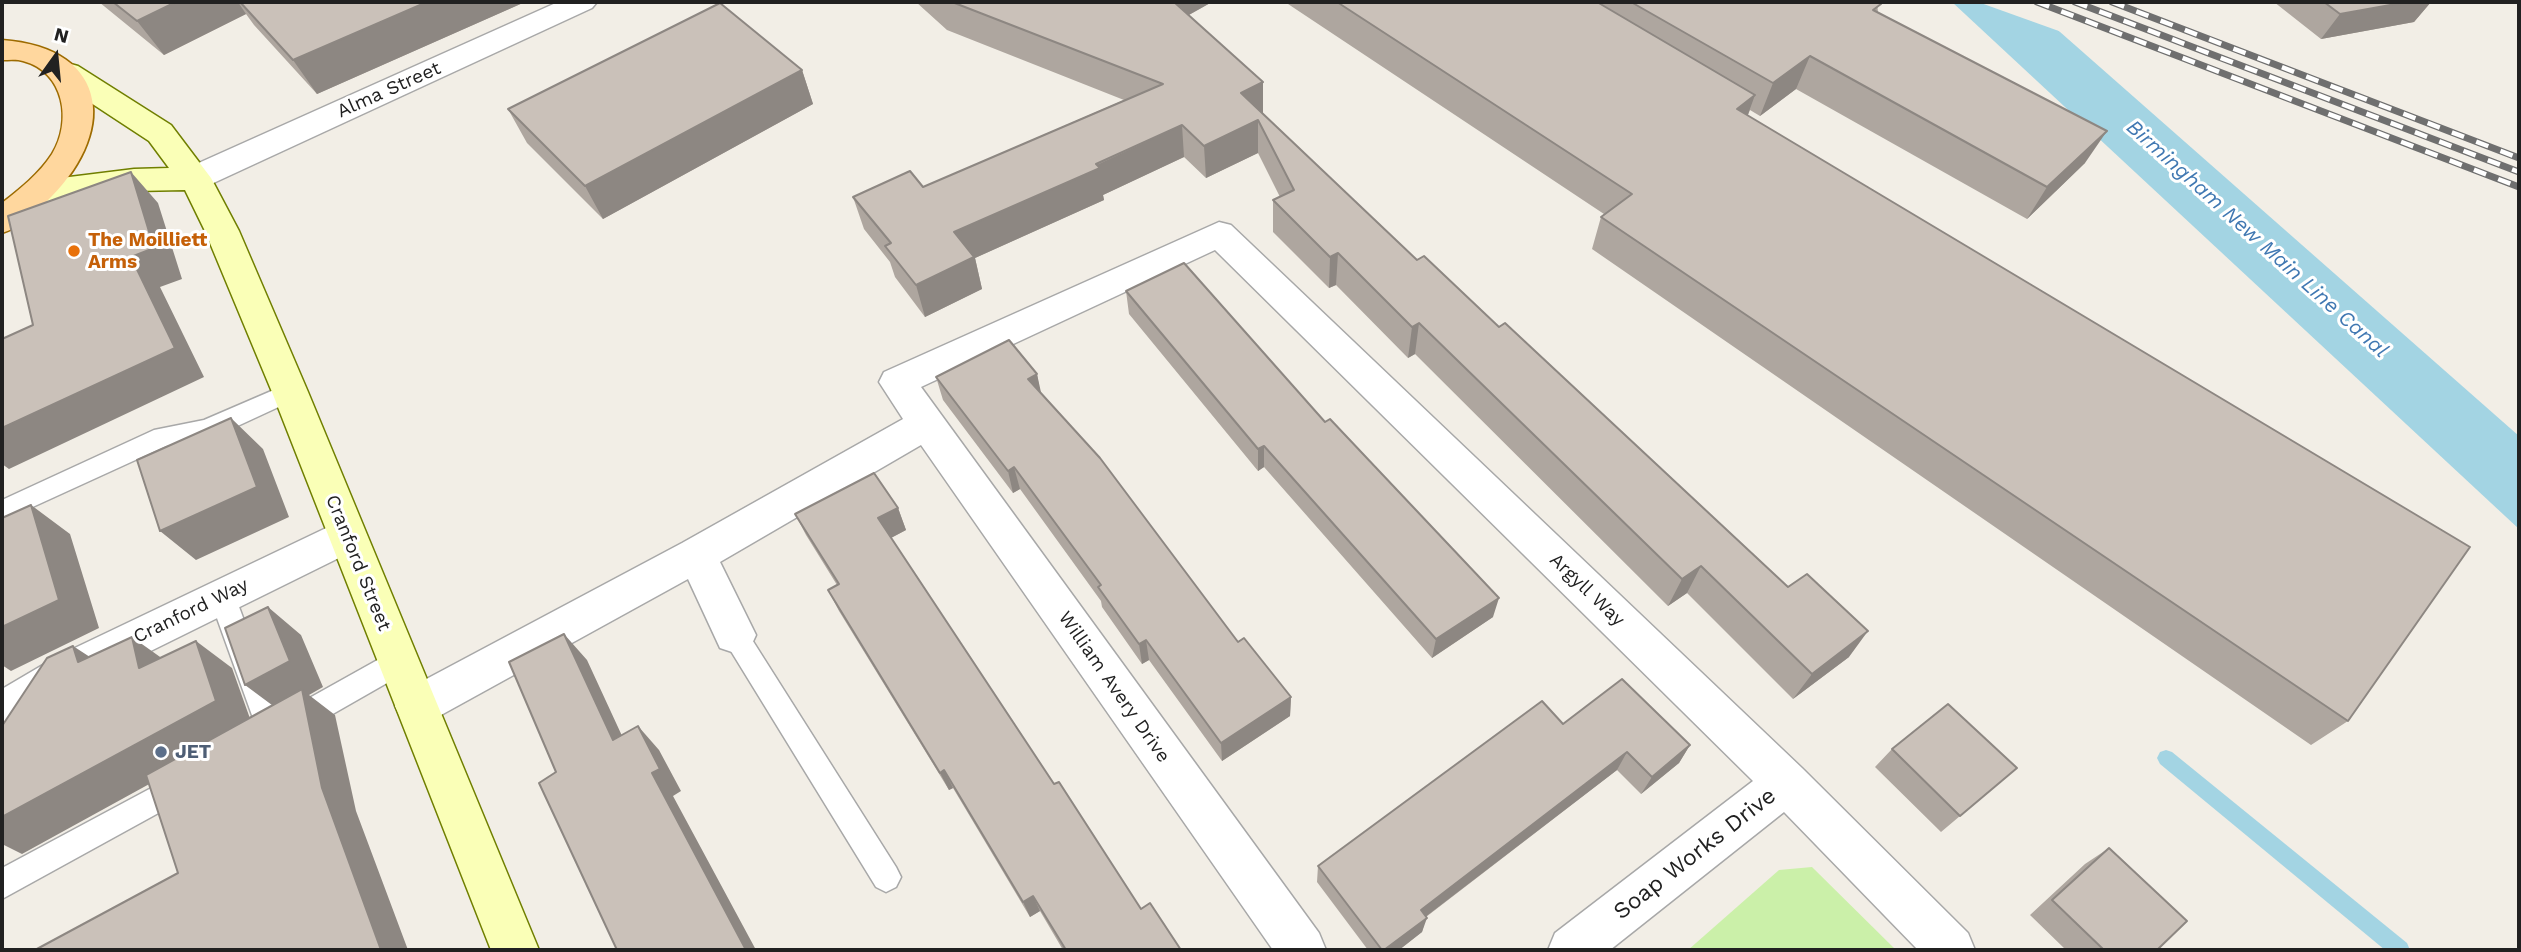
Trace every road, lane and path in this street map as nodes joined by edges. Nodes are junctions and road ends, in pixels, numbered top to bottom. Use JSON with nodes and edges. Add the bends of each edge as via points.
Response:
{"nodes":[{"id":1,"x":582,"y":2,"type":"edge"},
{"id":2,"x":2,"y":50,"type":"edge"},
{"id":3,"x":67,"y":74,"type":"junction"},
{"id":4,"x":195,"y":178,"type":"junction"},
{"id":5,"x":37,"y":193,"type":"junction"},
{"id":6,"x":2,"y":221,"type":"edge"},
{"id":7,"x":1219,"y":234,"type":"joint"},
{"id":8,"x":290,"y":392,"type":"junction"},
{"id":9,"x":926,"y":424,"type":"junction"},
{"id":10,"x":2,"y":512,"type":"edge"},
{"id":11,"x":345,"y":536,"type":"junction"},
{"id":12,"x":696,"y":555,"type":"junction"},
{"id":13,"x":222,"y":596,"type":"junction"},
{"id":14,"x":735,"y":635,"type":"joint"},
{"id":15,"x":399,"y":662,"type":"junction"},
{"id":16,"x":417,"y":706,"type":"junction"},
{"id":17,"x":2,"y":712,"type":"edge"},
{"id":18,"x":206,"y":771,"type":"edge"},
{"id":19,"x":1786,"y":783,"type":"junction"},
{"id":20,"x":886,"y":877,"type":"dead end"},
{"id":21,"x":2,"y":884,"type":"edge"},
{"id":22,"x":515,"y":950,"type":"edge"},
{"id":23,"x":1301,"y":950,"type":"edge"},
{"id":24,"x":1572,"y":950,"type":"edge"},
{"id":25,"x":1951,"y":950,"type":"edge"}],
"edges":[{"from":1,"to":4,"type":"street","name":"Alma Street"},
{"from":2,"to":3,"type":"main road","via":[[34,54]]},
{"from":3,"to":4,"type":"main road","name":"Cranford Street","via":[[160,133]]},
{"from":3,"to":5,"type":"main road","via":[[78,95],[80,127],[67,155]]},
{"from":4,"to":5,"type":"main road","via":[[134,180]]},
{"from":4,"to":8,"type":"main road","name":"Cranford Street"},
{"from":5,"to":6,"type":"main road"},
{"from":7,"to":9,"type":"street","name":"William Avery Drive","via":[[897,382]]},
{"from":7,"to":19,"type":"street","name":"Argyll Way"},
{"from":8,"to":10,"type":"lane","via":[[208,429],[162,437]]},
{"from":8,"to":11,"type":"main road","name":"Cranford Street"},
{"from":9,"to":12,"type":"street"},
{"from":9,"to":23,"type":"street","name":"William Avery Drive"},
{"from":11,"to":13,"type":"street","name":"Cranford Way"},
{"from":11,"to":15,"type":"main road","name":"Cranford Street"},
{"from":12,"to":14,"type":"street"},
{"from":12,"to":16,"type":"street"},
{"from":13,"to":15,"type":"lane","via":[[261,740]]},
{"from":13,"to":17,"type":"street","name":"Cranford Way","via":[[73,669]]},
{"from":14,"to":20,"type":"lane"},
{"from":15,"to":16,"type":"main road","name":"Cranford Street"},
{"from":16,"to":22,"type":"main road","name":"Cranford Street"},
{"from":18,"to":21,"type":"lane"},
{"from":19,"to":24,"type":"street","name":"Soap Works Drive"},
{"from":19,"to":25,"type":"street","name":"Argyll Way"}]}
